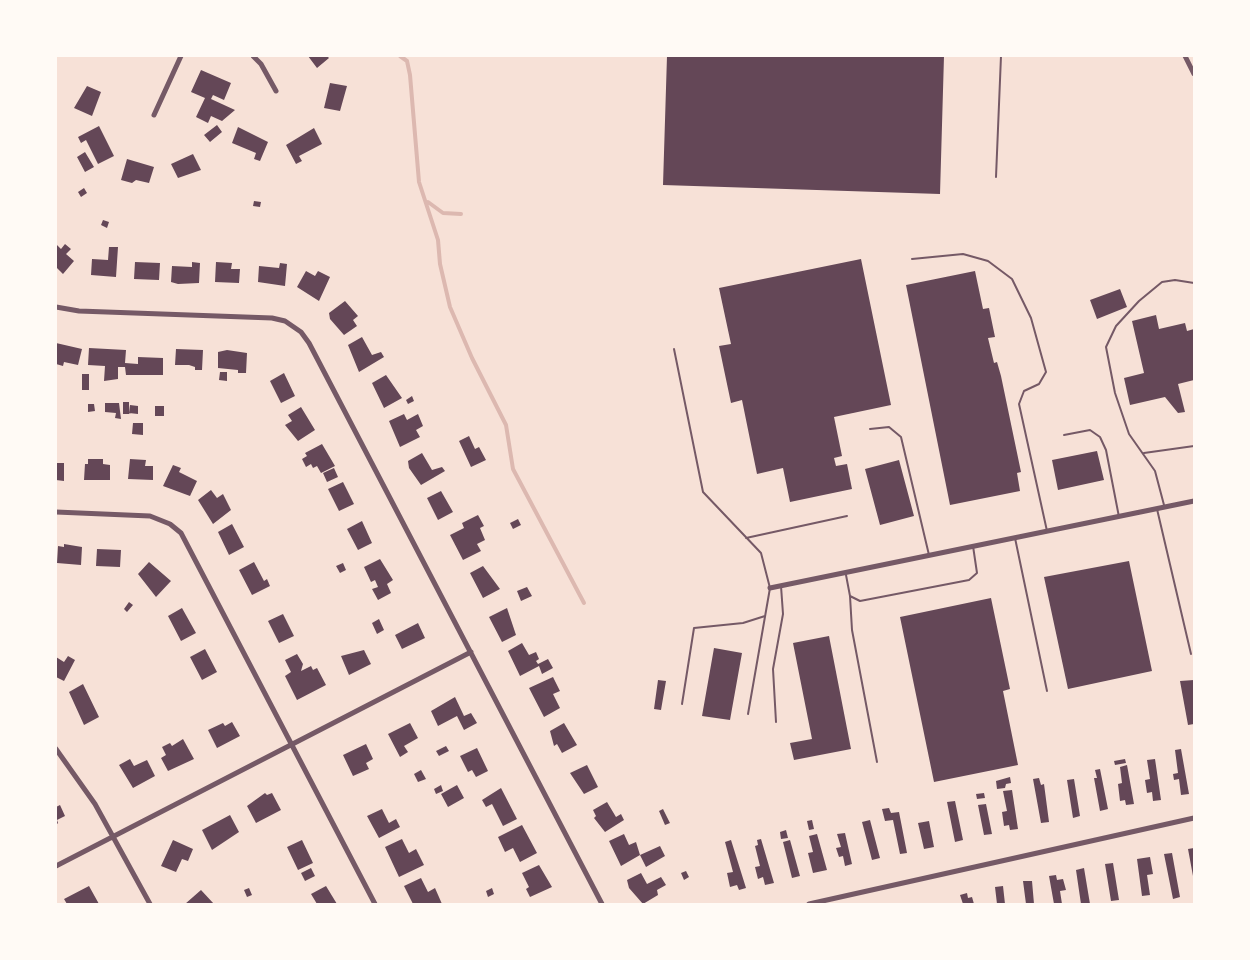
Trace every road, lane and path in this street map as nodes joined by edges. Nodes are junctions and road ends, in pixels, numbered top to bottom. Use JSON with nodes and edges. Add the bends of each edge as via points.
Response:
{"nodes":[{"id":1,"x":181,"y":56,"type":"edge"},
{"id":2,"x":253,"y":56,"type":"edge"},
{"id":3,"x":1000,"y":56,"type":"edge"},
{"id":4,"x":1185,"y":56,"type":"edge"},
{"id":5,"x":1194,"y":74,"type":"edge"},
{"id":6,"x":276,"y":91,"type":"dead end"},
{"id":7,"x":154,"y":115,"type":"dead end"},
{"id":8,"x":996,"y":177,"type":"dead end"},
{"id":9,"x":912,"y":259,"type":"dead end"},
{"id":10,"x":1194,"y":283,"type":"edge"},
{"id":11,"x":56,"y":307,"type":"edge"},
{"id":12,"x":674,"y":349,"type":"dead end"},
{"id":13,"x":870,"y":429,"type":"dead end"},
{"id":14,"x":1064,"y":435,"type":"dead end"},
{"id":15,"x":1194,"y":446,"type":"edge"},
{"id":16,"x":1143,"y":453,"type":"junction"},
{"id":17,"x":1194,"y":501,"type":"edge"},
{"id":18,"x":1164,"y":507,"type":"junction"},
{"id":19,"x":1157,"y":509,"type":"junction"},
{"id":20,"x":56,"y":512,"type":"edge"},
{"id":21,"x":848,"y":516,"type":"dead end"},
{"id":22,"x":1119,"y":517,"type":"junction"},
{"id":23,"x":1047,"y":531,"type":"junction"},
{"id":24,"x":746,"y":538,"type":"junction"},
{"id":25,"x":1015,"y":538,"type":"junction"},
{"id":26,"x":973,"y":546,"type":"junction"},
{"id":27,"x":929,"y":555,"type":"junction"},
{"id":28,"x":845,"y":572,"type":"junction"},
{"id":29,"x":781,"y":586,"type":"junction"},
{"id":30,"x":770,"y":588,"type":"junction"},
{"id":31,"x":850,"y":597,"type":"junction"},
{"id":32,"x":765,"y":616,"type":"junction"},
{"id":33,"x":471,"y":652,"type":"junction"},
{"id":34,"x":1191,"y":654,"type":"dead end"},
{"id":35,"x":1047,"y":691,"type":"dead end"},
{"id":36,"x":682,"y":704,"type":"dead end"},
{"id":37,"x":748,"y":714,"type":"dead end"},
{"id":38,"x":776,"y":722,"type":"dead end"},
{"id":39,"x":291,"y":745,"type":"junction"},
{"id":40,"x":56,"y":749,"type":"edge"},
{"id":41,"x":877,"y":762,"type":"dead end"},
{"id":42,"x":1194,"y":818,"type":"edge"},
{"id":43,"x":113,"y":837,"type":"junction"},
{"id":44,"x":56,"y":866,"type":"edge"},
{"id":45,"x":150,"y":904,"type":"edge"},
{"id":46,"x":375,"y":904,"type":"edge"},
{"id":47,"x":602,"y":904,"type":"edge"},
{"id":48,"x":809,"y":904,"type":"edge"}],
"edges":[{"from":1,"to":7,"type":"street"},
{"from":2,"to":6,"type":"street"},
{"from":3,"to":8,"type":"lane"},
{"from":4,"to":5,"type":"street"},
{"from":9,"to":23,"type":"lane","via":[[963,254],[988,261],[1012,279],[1026,308],[1046,372],[1039,384],[1024,391],[1019,404]]},
{"from":10,"to":16,"type":"lane","via":[[1162,282],[1116,326],[1106,347],[1115,393],[1129,434]]},
{"from":11,"to":33,"type":"street","via":[[272,318],[301,332]]},
{"from":12,"to":24,"type":"lane","via":[[703,492]]},
{"from":13,"to":27,"type":"lane","via":[[889,427],[901,437]]},
{"from":14,"to":22,"type":"lane","via":[[1090,430],[1100,437]]},
{"from":15,"to":16,"type":"lane"},
{"from":16,"to":18,"type":"lane","via":[[1155,471]]},
{"from":17,"to":18,"type":"street"},
{"from":18,"to":19,"type":"street"},
{"from":19,"to":22,"type":"street"},
{"from":19,"to":34,"type":"lane"},
{"from":20,"to":39,"type":"street","via":[[150,516],[181,533]]},
{"from":21,"to":24,"type":"lane"},
{"from":22,"to":23,"type":"street"},
{"from":23,"to":25,"type":"street"},
{"from":24,"to":30,"type":"lane","via":[[761,553]]},
{"from":25,"to":26,"type":"street"},
{"from":25,"to":35,"type":"lane"},
{"from":26,"to":27,"type":"street"},
{"from":26,"to":31,"type":"lane","via":[[977,573],[974,578],[860,601]]},
{"from":27,"to":28,"type":"street"},
{"from":28,"to":29,"type":"street"},
{"from":28,"to":31,"type":"lane"},
{"from":29,"to":30,"type":"street"},
{"from":29,"to":38,"type":"lane","via":[[783,614],[773,677]]},
{"from":30,"to":32,"type":"lane"},
{"from":31,"to":41,"type":"lane","via":[[852,630]]},
{"from":32,"to":36,"type":"lane","via":[[694,628]]},
{"from":32,"to":37,"type":"lane"},
{"from":33,"to":39,"type":"street"},
{"from":33,"to":47,"type":"street"},
{"from":39,"to":43,"type":"street"},
{"from":39,"to":46,"type":"street"},
{"from":40,"to":43,"type":"street"},
{"from":42,"to":48,"type":"street"},
{"from":43,"to":44,"type":"street"},
{"from":43,"to":45,"type":"street"}]}
